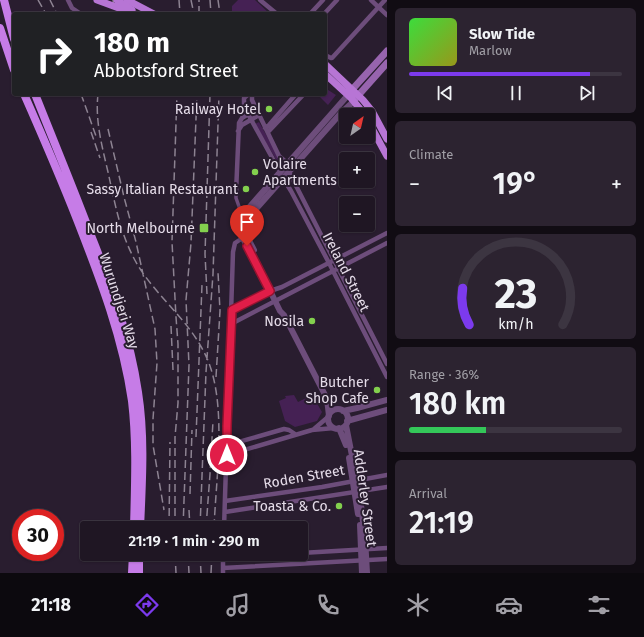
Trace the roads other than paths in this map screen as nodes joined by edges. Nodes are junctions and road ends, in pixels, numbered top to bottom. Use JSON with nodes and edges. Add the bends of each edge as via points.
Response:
{"nodes":[{"id":1,"x":4,"y":0,"type":"edge"},
{"id":2,"x":68,"y":0,"type":"edge"},
{"id":3,"x":97,"y":0,"type":"edge"},
{"id":4,"x":117,"y":0,"type":"edge"},
{"id":5,"x":127,"y":0,"type":"edge"},
{"id":6,"x":260,"y":0,"type":"edge"},
{"id":7,"x":323,"y":0,"type":"edge"},
{"id":8,"x":337,"y":0,"type":"edge"},
{"id":9,"x":371,"y":0,"type":"edge"},
{"id":10,"x":384,"y":0,"type":"edge"},
{"id":11,"x":387,"y":3,"type":"edge"},
{"id":12,"x":378,"y":7,"type":"junction"},
{"id":13,"x":78,"y":12,"type":"edge"},
{"id":14,"x":130,"y":12,"type":"edge"},
{"id":15,"x":136,"y":12,"type":"edge"},
{"id":16,"x":150,"y":12,"type":"edge"},
{"id":17,"x":275,"y":12,"type":"edge"},
{"id":18,"x":312,"y":12,"type":"edge"},
{"id":19,"x":326,"y":12,"type":"edge"},
{"id":20,"x":387,"y":15,"type":"edge"},
{"id":21,"x":0,"y":28,"type":"edge"},
{"id":22,"x":12,"y":31,"type":"edge"},
{"id":23,"x":387,"y":51,"type":"edge"},
{"id":24,"x":327,"y":56,"type":"edge"},
{"id":25,"x":12,"y":64,"type":"edge"},
{"id":26,"x":387,"y":64,"type":"edge"},
{"id":27,"x":327,"y":66,"type":"edge"},
{"id":28,"x":327,"y":75,"type":"edge"},
{"id":29,"x":350,"y":92,"type":"junction"},
{"id":30,"x":359,"y":95,"type":"junction"},
{"id":31,"x":25,"y":96,"type":"edge"},
{"id":32,"x":36,"y":96,"type":"edge"},
{"id":33,"x":247,"y":96,"type":"edge"},
{"id":34,"x":251,"y":96,"type":"edge"},
{"id":35,"x":294,"y":96,"type":"edge"},
{"id":36,"x":302,"y":96,"type":"edge"},
{"id":37,"x":354,"y":101,"type":"junction"},
{"id":38,"x":360,"y":108,"type":"edge"},
{"id":39,"x":256,"y":109,"type":"junction"},
{"id":40,"x":248,"y":114,"type":"junction"},
{"id":41,"x":259,"y":115,"type":"junction"},
{"id":42,"x":330,"y":115,"type":"junction"},
{"id":43,"x":251,"y":120,"type":"junction"},
{"id":44,"x":335,"y":120,"type":"junction"},
{"id":45,"x":266,"y":130,"type":"junction"},
{"id":46,"x":238,"y":131,"type":"junction"},
{"id":47,"x":375,"y":134,"type":"edge"},
{"id":48,"x":314,"y":139,"type":"junction"},
{"id":49,"x":387,"y":139,"type":"edge"},
{"id":50,"x":387,"y":156,"type":"edge"},
{"id":51,"x":287,"y":163,"type":"junction"},
{"id":52,"x":280,"y":172,"type":"junction"},
{"id":53,"x":289,"y":172,"type":"junction"},
{"id":54,"x":283,"y":178,"type":"junction"},
{"id":55,"x":236,"y":193,"type":"joint"},
{"id":56,"x":265,"y":194,"type":"junction"},
{"id":57,"x":242,"y":215,"type":"junction"},
{"id":58,"x":242,"y":227,"type":"junction"},
{"id":59,"x":387,"y":233,"type":"edge"},
{"id":60,"x":244,"y":237,"type":"junction"},
{"id":61,"x":387,"y":242,"type":"edge"},
{"id":62,"x":332,"y":262,"type":"junction"},
{"id":63,"x":338,"y":267,"type":"junction"},
{"id":64,"x":333,"y":270,"type":"junction"},
{"id":65,"x":272,"y":290,"type":"junction"},
{"id":66,"x":277,"y":300,"type":"junction"},
{"id":67,"x":232,"y":310,"type":"junction"},
{"id":68,"x":231,"y":324,"type":"junction"},
{"id":69,"x":387,"y":364,"type":"edge"},
{"id":70,"x":387,"y":377,"type":"edge"},
{"id":71,"x":327,"y":399,"type":"junction"},
{"id":72,"x":387,"y":400,"type":"edge"},
{"id":73,"x":340,"y":410,"type":"junction"},
{"id":74,"x":387,"y":410,"type":"edge"},
{"id":75,"x":328,"y":416,"type":"junction"},
{"id":76,"x":346,"y":423,"type":"junction"},
{"id":77,"x":336,"y":428,"type":"junction"},
{"id":78,"x":312,"y":430,"type":"junction"},
{"id":79,"x":295,"y":434,"type":"junction"},
{"id":80,"x":228,"y":445,"type":"junction"},
{"id":81,"x":227,"y":455,"type":"junction"},
{"id":82,"x":387,"y":475,"type":"edge"},
{"id":83,"x":355,"y":480,"type":"junction"},
{"id":84,"x":387,"y":487,"type":"edge"},
{"id":85,"x":357,"y":492,"type":"junction"},
{"id":86,"x":225,"y":501,"type":"junction"},
{"id":87,"x":225,"y":512,"type":"junction"},
{"id":88,"x":134,"y":521,"type":"edge"},
{"id":89,"x":140,"y":521,"type":"edge"},
{"id":90,"x":224,"y":521,"type":"edge"},
{"id":91,"x":387,"y":548,"type":"edge"},
{"id":92,"x":363,"y":549,"type":"junction"},
{"id":93,"x":308,"y":553,"type":"edge"},
{"id":94,"x":387,"y":559,"type":"edge"},
{"id":95,"x":364,"y":560,"type":"junction"},
{"id":96,"x":133,"y":561,"type":"edge"},
{"id":97,"x":139,"y":561,"type":"edge"},
{"id":98,"x":223,"y":570,"type":"edge"},
{"id":99,"x":132,"y":573,"type":"edge"},
{"id":100,"x":139,"y":573,"type":"edge"},
{"id":101,"x":362,"y":573,"type":"edge"},
{"id":102,"x":367,"y":573,"type":"edge"}],
"edges":[{"from":1,"to":22,"type":"highway"},
{"from":2,"to":13,"type":"street","via":[[72,8]]},
{"from":3,"to":14,"type":"main road","bridge":true},
{"from":4,"to":15,"type":"main road","bridge":true},
{"from":5,"to":16,"type":"main road"},
{"from":6,"to":17,"type":"street"},
{"from":7,"to":18,"type":"street"},
{"from":8,"to":19,"type":"street"},
{"from":9,"to":12,"type":"street"},
{"from":10,"to":11,"type":"street"},
{"from":10,"to":12,"type":"street"},
{"from":12,"to":20,"type":"street"},
{"from":12,"to":24,"type":"street","via":[[333,57]]},
{"from":21,"to":25,"type":"highway"},
{"from":23,"to":29,"type":"main road"},
{"from":26,"to":30,"type":"main road"},
{"from":27,"to":29,"type":"main road"},
{"from":28,"to":29,"type":"main road"},
{"from":29,"to":30,"type":"main road"},
{"from":29,"to":37,"type":"main road"},
{"from":29,"to":42,"type":"street"},
{"from":30,"to":37,"type":"main road"},
{"from":30,"to":49,"type":"main road","via":[[372,111]]},
{"from":31,"to":88,"type":"highway","name":"Wurundjeri Way","via":[[100,276],[122,346],[134,429]]},
{"from":32,"to":89,"type":"highway","name":"Wurundjeri Way","via":[[112,289],[129,344],[142,424]]},
{"from":33,"to":40,"type":"street","via":[[244,98],[244,104]]},
{"from":34,"to":39,"type":"street"},
{"from":35,"to":45,"type":"street"},
{"from":36,"to":45,"type":"street"},
{"from":37,"to":38,"type":"main road"},
{"from":37,"to":44,"type":"street"},
{"from":39,"to":40,"type":"street"},
{"from":39,"to":41,"type":"street"},
{"from":40,"to":43,"type":"street"},
{"from":40,"to":46,"type":"street","via":[[239,121]]},
{"from":41,"to":43,"type":"street"},
{"from":41,"to":45,"type":"street"},
{"from":42,"to":44,"type":"street"},
{"from":42,"to":48,"type":"street"},
{"from":43,"to":46,"type":"street"},
{"from":43,"to":52,"type":"street"},
{"from":44,"to":48,"type":"street"},
{"from":45,"to":51,"type":"street","via":[[279,156]]},
{"from":46,"to":55,"type":"street"},
{"from":47,"to":50,"type":"main road"},
{"from":48,"to":51,"type":"street"},
{"from":48,"to":53,"type":"street"},
{"from":51,"to":52,"type":"street"},
{"from":52,"to":56,"type":"street"},
{"from":53,"to":54,"type":"street"},
{"from":53,"to":62,"type":"street","name":"Ireland Street"},
{"from":54,"to":56,"type":"street"},
{"from":54,"to":62,"type":"street","name":"Ireland Street"},
{"from":55,"to":57,"type":"street"},
{"from":56,"to":57,"type":"street"},
{"from":56,"to":58,"type":"street"},
{"from":57,"to":58,"type":"street"},
{"from":58,"to":60,"type":"street"},
{"from":59,"to":62,"type":"street"},
{"from":60,"to":65,"type":"street"},
{"from":60,"to":67,"type":"street","via":[[235,243],[233,248]]},
{"from":61,"to":63,"type":"street"},
{"from":62,"to":63,"type":"street","name":"Ireland Street"},
{"from":62,"to":64,"type":"street","name":"Ireland Street"},
{"from":62,"to":65,"type":"street"},
{"from":63,"to":64,"type":"street"},
{"from":63,"to":69,"type":"street","name":"Ireland Street"},
{"from":64,"to":66,"type":"street"},
{"from":64,"to":70,"type":"street","name":"Ireland Street"},
{"from":65,"to":66,"type":"street"},
{"from":65,"to":67,"type":"street"},
{"from":66,"to":68,"type":"street"},
{"from":66,"to":71,"type":"street","via":[[284,309],[284,315]]},
{"from":67,"to":68,"type":"street"},
{"from":68,"to":80,"type":"street"},
{"from":71,"to":73,"type":"street"},
{"from":71,"to":75,"type":"street"},
{"from":72,"to":73,"type":"street"},
{"from":73,"to":75,"type":"street","via":[[332,411]]},
{"from":73,"to":76,"type":"street","via":[[347,415]]},
{"from":74,"to":76,"type":"street"},
{"from":75,"to":77,"type":"street","via":[[330,424]]},
{"from":75,"to":78,"type":"street"},
{"from":76,"to":77,"type":"street"},
{"from":76,"to":83,"type":"street","name":"Adderley Street"},
{"from":77,"to":78,"type":"street"},
{"from":77,"to":83,"type":"street","name":"Adderley Street","via":[[345,442]]},
{"from":78,"to":79,"type":"street"},
{"from":79,"to":80,"type":"street","via":[[284,429]]},
{"from":79,"to":81,"type":"street"},
{"from":80,"to":81,"type":"street"},
{"from":81,"to":86,"type":"street"},
{"from":82,"to":83,"type":"street","name":"Roden Street"},
{"from":83,"to":85,"type":"street","name":"Adderley Street"},
{"from":83,"to":86,"type":"street","name":"Roden Street"},
{"from":84,"to":85,"type":"street","name":"Roden Street"},
{"from":85,"to":87,"type":"street","name":"Roden Street"},
{"from":85,"to":92,"type":"street","name":"Adderley Street"},
{"from":86,"to":87,"type":"street"},
{"from":87,"to":90,"type":"street"},
{"from":91,"to":92,"type":"street"},
{"from":92,"to":93,"type":"street"},
{"from":92,"to":95,"type":"street","name":"Adderley Street"},
{"from":94,"to":95,"type":"street"},
{"from":95,"to":98,"type":"street"},
{"from":95,"to":101,"type":"street","name":"Adderley Street"},
{"from":95,"to":102,"type":"street","name":"Adderley Street"},
{"from":96,"to":99,"type":"highway"},
{"from":97,"to":100,"type":"highway"}]}
